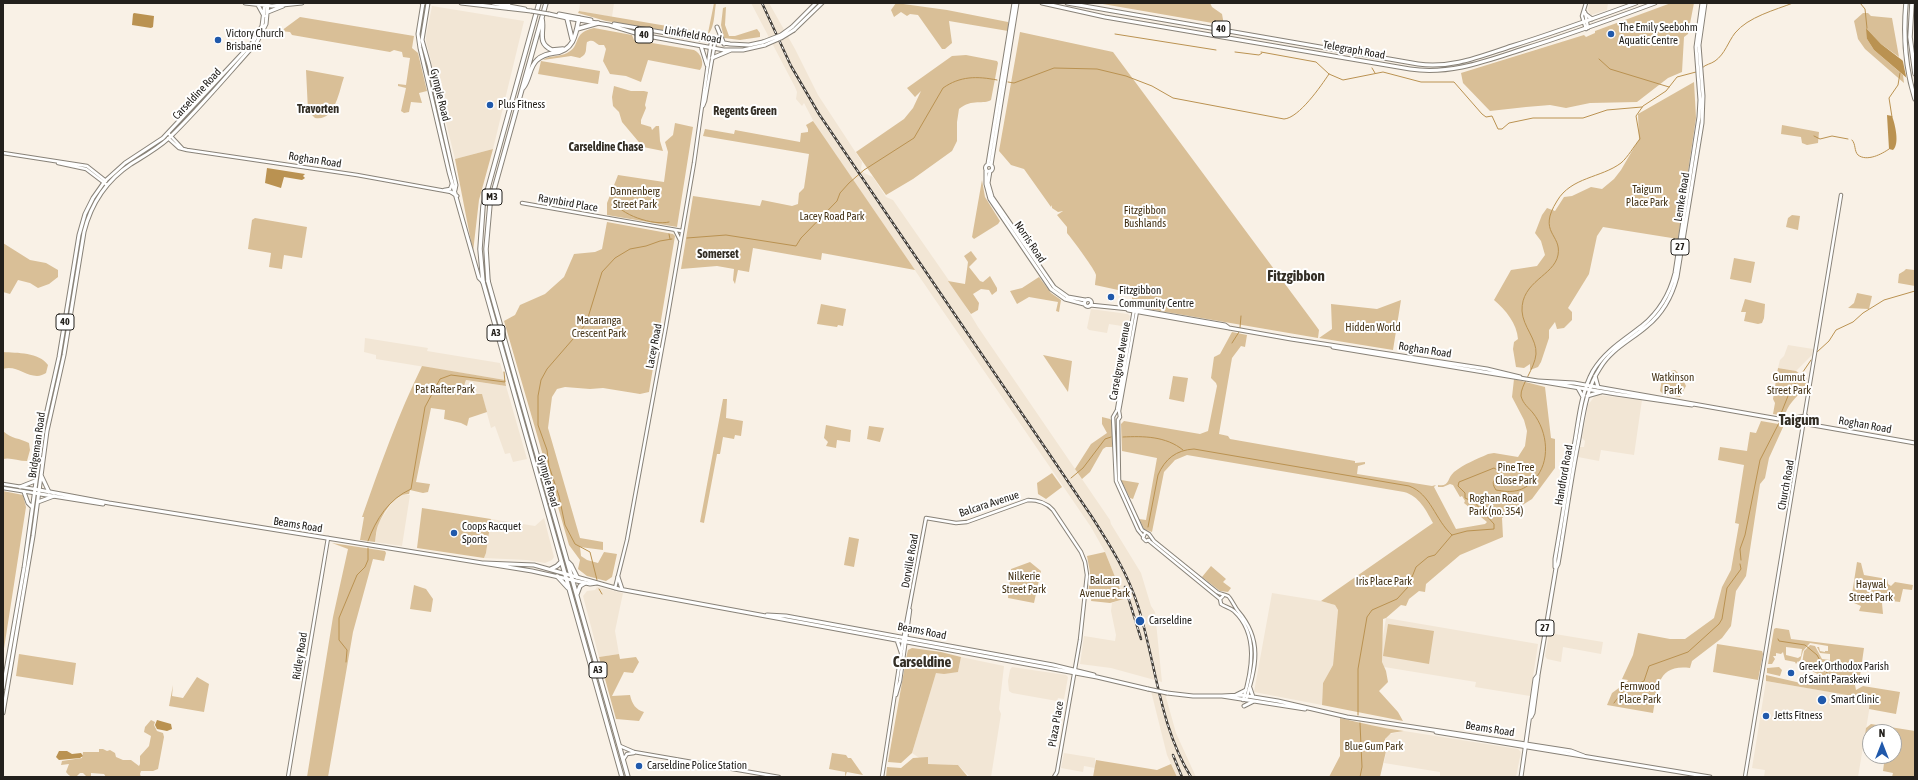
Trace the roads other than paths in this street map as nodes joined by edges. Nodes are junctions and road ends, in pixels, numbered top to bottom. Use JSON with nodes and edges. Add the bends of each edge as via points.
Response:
{"nodes":[{"id":1,"x":245,"y":3,"type":"edge"},
{"id":2,"x":302,"y":3,"type":"edge"},
{"id":3,"x":423,"y":3,"type":"edge"},
{"id":4,"x":428,"y":3,"type":"edge"},
{"id":5,"x":461,"y":3,"type":"edge"},
{"id":6,"x":493,"y":3,"type":"edge"},
{"id":7,"x":539,"y":3,"type":"edge"},
{"id":8,"x":546,"y":3,"type":"edge"},
{"id":9,"x":816,"y":3,"type":"edge"},
{"id":10,"x":822,"y":3,"type":"edge"},
{"id":11,"x":1014,"y":3,"type":"edge"},
{"id":12,"x":1017,"y":3,"type":"edge"},
{"id":13,"x":1042,"y":3,"type":"edge"},
{"id":14,"x":1067,"y":3,"type":"edge"},
{"id":15,"x":1586,"y":3,"type":"edge"},
{"id":16,"x":1636,"y":3,"type":"edge"},
{"id":17,"x":1656,"y":3,"type":"edge"},
{"id":18,"x":1704,"y":3,"type":"edge"},
{"id":19,"x":1912,"y":3,"type":"edge"},
{"id":20,"x":267,"y":4,"type":"edge"},
{"id":21,"x":500,"y":4,"type":"edge"},
{"id":22,"x":1905,"y":4,"type":"edge"},
{"id":23,"x":258,"y":5,"type":"junction"},
{"id":24,"x":508,"y":5,"type":"edge"},
{"id":25,"x":283,"y":6,"type":"junction"},
{"id":26,"x":1584,"y":8,"type":"junction"},
{"id":27,"x":268,"y":12,"type":"junction"},
{"id":28,"x":1128,"y":13,"type":"junction"},
{"id":29,"x":1584,"y":13,"type":"junction"},
{"id":30,"x":549,"y":14,"type":"junction"},
{"id":31,"x":1135,"y":14,"type":"junction"},
{"id":32,"x":264,"y":16,"type":"junction"},
{"id":33,"x":542,"y":18,"type":"junction"},
{"id":34,"x":567,"y":18,"type":"junction"},
{"id":35,"x":577,"y":19,"type":"junction"},
{"id":36,"x":1592,"y":19,"type":"junction"},
{"id":37,"x":1128,"y":20,"type":"junction"},
{"id":38,"x":1135,"y":22,"type":"junction"},
{"id":39,"x":1584,"y":22,"type":"junction"},
{"id":40,"x":598,"y":23,"type":"junction"},
{"id":41,"x":718,"y":27,"type":"dead end"},
{"id":42,"x":1587,"y":28,"type":"junction"},
{"id":43,"x":577,"y":29,"type":"junction"},
{"id":44,"x":793,"y":29,"type":"junction"},
{"id":45,"x":572,"y":39,"type":"junction"},
{"id":46,"x":713,"y":42,"type":"junction"},
{"id":47,"x":764,"y":43,"type":"junction"},
{"id":48,"x":724,"y":44,"type":"junction"},
{"id":49,"x":701,"y":46,"type":"junction"},
{"id":50,"x":712,"y":47,"type":"junction"},
{"id":51,"x":731,"y":50,"type":"junction"},
{"id":52,"x":712,"y":58,"type":"junction"},
{"id":53,"x":707,"y":66,"type":"junction"},
{"id":54,"x":1915,"y":74,"type":"edge"},
{"id":55,"x":1700,"y":80,"type":"junction"},
{"id":56,"x":522,"y":90,"type":"junction"},
{"id":57,"x":1915,"y":99,"type":"edge"},
{"id":58,"x":702,"y":107,"type":"junction"},
{"id":59,"x":168,"y":136,"type":"junction"},
{"id":60,"x":3,"y":153,"type":"edge"},
{"id":61,"x":990,"y":165,"type":"junction"},
{"id":62,"x":988,"y":171,"type":"junction"},
{"id":63,"x":106,"y":183,"type":"junction"},
{"id":64,"x":453,"y":183,"type":"junction"},
{"id":65,"x":444,"y":190,"type":"junction"},
{"id":66,"x":455,"y":190,"type":"junction"},
{"id":67,"x":451,"y":192,"type":"junction"},
{"id":68,"x":1842,"y":195,"type":"dead end"},
{"id":69,"x":457,"y":196,"type":"junction"},
{"id":70,"x":522,"y":203,"type":"dead end"},
{"id":71,"x":675,"y":230,"type":"junction"},
{"id":72,"x":682,"y":231,"type":"junction"},
{"id":73,"x":680,"y":241,"type":"junction"},
{"id":74,"x":488,"y":281,"type":"joint"},
{"id":75,"x":483,"y":282,"type":"junction"},
{"id":76,"x":1085,"y":302,"type":"junction"},
{"id":77,"x":1091,"y":303,"type":"junction"},
{"id":78,"x":1135,"y":311,"type":"junction"},
{"id":79,"x":1596,"y":376,"type":"junction"},
{"id":80,"x":1537,"y":380,"type":"junction"},
{"id":81,"x":1588,"y":387,"type":"junction"},
{"id":82,"x":1598,"y":387,"type":"junction"},
{"id":83,"x":1578,"y":388,"type":"junction"},
{"id":84,"x":1602,"y":392,"type":"junction"},
{"id":85,"x":1587,"y":396,"type":"junction"},
{"id":86,"x":1583,"y":397,"type":"junction"},
{"id":87,"x":1694,"y":405,"type":"junction"},
{"id":88,"x":49,"y":408,"type":"junction"},
{"id":89,"x":1118,"y":414,"type":"junction"},
{"id":90,"x":1806,"y":416,"type":"junction"},
{"id":91,"x":1116,"y":420,"type":"junction"},
{"id":92,"x":1790,"y":421,"type":"junction"},
{"id":93,"x":1804,"y":424,"type":"junction"},
{"id":94,"x":1915,"y":443,"type":"edge"},
{"id":95,"x":41,"y":475,"type":"junction"},
{"id":96,"x":35,"y":481,"type":"junction"},
{"id":97,"x":3,"y":484,"type":"edge"},
{"id":98,"x":20,"y":487,"type":"junction"},
{"id":99,"x":3,"y":488,"type":"edge"},
{"id":100,"x":34,"y":491,"type":"junction"},
{"id":101,"x":24,"y":492,"type":"junction"},
{"id":102,"x":39,"y":492,"type":"junction"},
{"id":103,"x":49,"y":492,"type":"junction"},
{"id":104,"x":54,"y":496,"type":"junction"},
{"id":105,"x":38,"y":502,"type":"junction"},
{"id":106,"x":109,"y":503,"type":"junction"},
{"id":107,"x":32,"y":507,"type":"junction"},
{"id":108,"x":926,"y":518,"type":"joint"},
{"id":109,"x":1145,"y":533,"type":"junction"},
{"id":110,"x":1142,"y":536,"type":"junction"},
{"id":111,"x":328,"y":538,"type":"junction"},
{"id":112,"x":1149,"y":539,"type":"junction"},
{"id":113,"x":561,"y":562,"type":"junction"},
{"id":114,"x":568,"y":562,"type":"junction"},
{"id":115,"x":484,"y":563,"type":"junction"},
{"id":116,"x":521,"y":563,"type":"junction"},
{"id":117,"x":26,"y":568,"type":"junction"},
{"id":118,"x":1556,"y":568,"type":"junction"},
{"id":119,"x":520,"y":569,"type":"junction"},
{"id":120,"x":551,"y":569,"type":"junction"},
{"id":121,"x":564,"y":573,"type":"junction"},
{"id":122,"x":571,"y":575,"type":"junction"},
{"id":123,"x":557,"y":576,"type":"junction"},
{"id":124,"x":577,"y":577,"type":"junction"},
{"id":125,"x":618,"y":577,"type":"junction"},
{"id":126,"x":566,"y":578,"type":"junction"},
{"id":127,"x":572,"y":580,"type":"junction"},
{"id":128,"x":585,"y":582,"type":"junction"},
{"id":129,"x":599,"y":583,"type":"junction"},
{"id":130,"x":568,"y":588,"type":"junction"},
{"id":131,"x":615,"y":588,"type":"junction"},
{"id":132,"x":622,"y":589,"type":"junction"},
{"id":133,"x":577,"y":595,"type":"junction"},
{"id":134,"x":1224,"y":595,"type":"junction"},
{"id":135,"x":1220,"y":599,"type":"junction"},
{"id":136,"x":1231,"y":602,"type":"junction"},
{"id":137,"x":1227,"y":606,"type":"junction"},
{"id":138,"x":766,"y":615,"type":"junction"},
{"id":139,"x":905,"y":636,"type":"junction"},
{"id":140,"x":897,"y":640,"type":"junction"},
{"id":141,"x":904,"y":641,"type":"junction"},
{"id":142,"x":901,"y":652,"type":"junction"},
{"id":143,"x":1074,"y":671,"type":"junction"},
{"id":144,"x":3,"y":688,"type":"edge"},
{"id":145,"x":1250,"y":688,"type":"junction"},
{"id":146,"x":1246,"y":690,"type":"junction"},
{"id":147,"x":1236,"y":695,"type":"junction"},
{"id":148,"x":1222,"y":696,"type":"junction"},
{"id":149,"x":1253,"y":697,"type":"junction"},
{"id":150,"x":895,"y":698,"type":"junction"},
{"id":151,"x":1245,"y":698,"type":"junction"},
{"id":152,"x":1254,"y":701,"type":"junction"},
{"id":153,"x":1244,"y":706,"type":"dead end"},
{"id":154,"x":1309,"y":709,"type":"junction"},
{"id":155,"x":3,"y":713,"type":"edge"},
{"id":156,"x":619,"y":745,"type":"junction"},
{"id":157,"x":1526,"y":746,"type":"junction"},
{"id":158,"x":634,"y":752,"type":"junction"},
{"id":159,"x":623,"y":760,"type":"junction"},
{"id":160,"x":288,"y":777,"type":"edge"},
{"id":161,"x":622,"y":777,"type":"edge"},
{"id":162,"x":628,"y":777,"type":"edge"},
{"id":163,"x":779,"y":777,"type":"edge"},
{"id":164,"x":882,"y":777,"type":"edge"},
{"id":165,"x":1054,"y":777,"type":"edge"},
{"id":166,"x":1521,"y":777,"type":"edge"},
{"id":167,"x":1710,"y":777,"type":"edge"},
{"id":168,"x":1746,"y":777,"type":"edge"}],
"edges":[{"from":1,"to":23,"type":"main road"},
{"from":2,"to":25,"type":"main road"},
{"from":3,"to":64,"type":"main road","name":"Gympie Road","via":[[418,41]]},
{"from":4,"to":66,"type":"main road","name":"Gympie Road","via":[[422,35],[423,46],[456,185]]},
{"from":5,"to":24,"type":"main road","name":"Linkfield Road","number":"40"},
{"from":6,"to":21,"type":"main road"},
{"from":7,"to":75,"type":"highway","number":"M3","via":[[484,206],[480,242]]},
{"from":8,"to":33,"type":"highway","number":"M3"},
{"from":9,"to":44,"type":"main road","name":"Linkfield Road","number":"40"},
{"from":10,"to":44,"type":"main road","name":"Linkfield Road","number":"40"},
{"from":11,"to":61,"type":"main road"},
{"from":12,"to":61,"type":"main road"},
{"from":13,"to":37,"type":"main road","name":"Telegraph Road","number":"40"},
{"from":14,"to":28,"type":"main road","name":"Telegraph Road","number":"40"},
{"from":15,"to":26,"type":"street"},
{"from":16,"to":36,"type":"main road","name":"Telegraph Road","number":"40"},
{"from":17,"to":42,"type":"main road","name":"Telegraph Road","number":"40"},
{"from":18,"to":55,"type":"main road","name":"Lemke Road","number":"27","via":[[1696,37]]},
{"from":19,"to":54,"type":"highway","via":[[1910,37]]},
{"from":20,"to":23,"type":"main road"},
{"from":20,"to":25,"type":"main road"},
{"from":20,"to":27,"type":"main road","name":"Carseldine Road","number":"40"},
{"from":20,"to":32,"type":"main road","name":"Carseldine Road","number":"40"},
{"from":21,"to":24,"type":"highway"},
{"from":22,"to":57,"type":"highway","via":[[1905,52]]},
{"from":23,"to":32,"type":"main road"},
{"from":24,"to":30,"type":"main road","name":"Linkfield Road","number":"40","bridge":true},
{"from":25,"to":27,"type":"main road"},
{"from":26,"to":29,"type":"street"},
{"from":26,"to":39,"type":"street"},
{"from":27,"to":59,"type":"main road","name":"Carseldine Road","number":"40","via":[[265,28],[257,42]]},
{"from":28,"to":31,"type":"main road","name":"Telegraph Road","number":"40"},
{"from":28,"to":37,"type":"main road"},
{"from":29,"to":36,"type":"main road"},
{"from":29,"to":39,"type":"street"},
{"from":30,"to":34,"type":"main road","name":"Linkfield Road","number":"40"},
{"from":30,"to":35,"type":"main road","name":"Linkfield Road","number":"40"},
{"from":31,"to":38,"type":"main road"},
{"from":31,"to":39,"type":"main road","name":"Telegraph Road","number":"40","via":[[1433,65],[1465,60]]},
{"from":32,"to":59,"type":"main road","name":"Carseldine Road","number":"40","via":[[255,39]]},
{"from":33,"to":45,"type":"highway","via":[[542,39],[549,48],[561,50]]},
{"from":33,"to":56,"type":"highway","number":"M3"},
{"from":34,"to":35,"type":"main road","name":"Linkfield Road","number":"40"},
{"from":34,"to":45,"type":"highway"},
{"from":35,"to":40,"type":"main road","name":"Linkfield Road","number":"40"},
{"from":35,"to":43,"type":"highway"},
{"from":35,"to":45,"type":"highway"},
{"from":35,"to":46,"type":"main road","name":"Linkfield Road","number":"40"},
{"from":36,"to":39,"type":"main road","name":"Telegraph Road","number":"40"},
{"from":37,"to":38,"type":"main road","name":"Telegraph Road","number":"40"},
{"from":38,"to":42,"type":"main road","name":"Telegraph Road","number":"40","via":[[1425,71],[1466,67]]},
{"from":39,"to":42,"type":"street"},
{"from":40,"to":43,"type":"highway"},
{"from":40,"to":49,"type":"main road","name":"Linkfield Road","number":"40","via":[[642,35]]},
{"from":41,"to":48,"type":"main road"},
{"from":43,"to":56,"type":"highway","via":[[574,40],[567,49],[538,59],[531,68]]},
{"from":44,"to":47,"type":"main road","name":"Linkfield Road","number":"40","bridge":true},
{"from":46,"to":48,"type":"main road","name":"Linkfield Road","number":"40"},
{"from":46,"to":50,"type":"street","name":"Lacey Road"},
{"from":47,"to":48,"type":"main road","name":"Linkfield Road","number":"40"},
{"from":47,"to":51,"type":"main road","name":"Linkfield Road","number":"40","via":[[746,49]]},
{"from":49,"to":50,"type":"main road","name":"Linkfield Road","number":"40"},
{"from":49,"to":53,"type":"main road"},
{"from":50,"to":51,"type":"main road","name":"Linkfield Road","number":"40"},
{"from":50,"to":52,"type":"street","name":"Lacey Road"},
{"from":50,"to":53,"type":"street","name":"Lacey Road"},
{"from":51,"to":52,"type":"main road"},
{"from":52,"to":58,"type":"street","name":"Lacey Road"},
{"from":53,"to":58,"type":"street","name":"Lacey Road"},
{"from":55,"to":79,"type":"main road","name":"Lemke Road","number":"27","via":[[1702,123],[1676,283],[1667,303],[1657,316],[1613,352]]},
{"from":55,"to":81,"type":"main road","name":"Lemke Road","number":"27","via":[[1699,117],[1682,235],[1672,283],[1654,314],[1605,355],[1592,372]]},
{"from":56,"to":74,"type":"highway","number":"M3","via":[[490,204],[486,249]]},
{"from":58,"to":72,"type":"street","name":"Lacey Road"},
{"from":59,"to":63,"type":"main road","number":"40","via":[[125,163]]},
{"from":59,"to":65,"type":"street","name":"Roghan Road","via":[[179,148]]},
{"from":60,"to":63,"type":"street","via":[[86,169]]},
{"from":61,"to":62,"type":"main road","via":[[992,169]]},
{"from":61,"to":62,"type":"main road","via":[[985,167]]},
{"from":62,"to":76,"type":"main road","name":"Norris Road","via":[[992,197],[1051,283],[1065,296]]},
{"from":63,"to":88,"type":"main road","name":"Bridgeman Road","number":"40","via":[[90,203],[82,224]]},
{"from":64,"to":65,"type":"street","via":[[450,189]]},
{"from":64,"to":66,"type":"main road","name":"Gympie Road"},
{"from":65,"to":67,"type":"street","name":"Roghan Road"},
{"from":66,"to":67,"type":"street"},
{"from":66,"to":69,"type":"main road","name":"Gympie Road"},
{"from":67,"to":69,"type":"main road"},
{"from":68,"to":90,"type":"street","name":"Church Road"},
{"from":69,"to":75,"type":"main road","name":"Gympie Road","via":[[475,265]]},
{"from":70,"to":71,"type":"street","name":"Raynbird Place"},
{"from":71,"to":72,"type":"street","name":"Raynbird Place"},
{"from":71,"to":73,"type":"street"},
{"from":72,"to":73,"type":"street","name":"Lacey Road"},
{"from":73,"to":125,"type":"street","name":"Lacey Road"},
{"from":74,"to":114,"type":"highway","name":"Gympie Road","number":"A3"},
{"from":75,"to":113,"type":"highway","name":"Gympie Road","number":"A3"},
{"from":76,"to":77,"type":"main road","via":[[1088,299]]},
{"from":76,"to":77,"type":"main road","via":[[1088,306]]},
{"from":77,"to":78,"type":"main road","name":"Roghan Road"},
{"from":78,"to":80,"type":"main road","name":"Roghan Road"},
{"from":78,"to":89,"type":"street","name":"Carselgrove Avenue"},
{"from":79,"to":81,"type":"main road","name":"Lemke Road","number":"27"},
{"from":79,"to":82,"type":"main road"},
{"from":80,"to":81,"type":"main road","name":"Roghan Road","via":[[1563,381]]},
{"from":80,"to":83,"type":"main road","name":"Roghan Road"},
{"from":81,"to":82,"type":"main road","name":"Roghan Road"},
{"from":81,"to":83,"type":"main road","name":"Roghan Road"},
{"from":81,"to":84,"type":"main road","name":"Roghan Road"},
{"from":81,"to":85,"type":"main road","name":"Handford Road","number":"27"},
{"from":81,"to":86,"type":"main road","name":"Handford Road","number":"27"},
{"from":82,"to":87,"type":"main road","name":"Roghan Road"},
{"from":83,"to":86,"type":"main road"},
{"from":84,"to":85,"type":"main road"},
{"from":84,"to":87,"type":"main road","name":"Roghan Road"},
{"from":85,"to":118,"type":"main road","name":"Handford Road","number":"27"},
{"from":86,"to":118,"type":"main road","name":"Handford Road","number":"27","via":[[1555,559]]},
{"from":87,"to":92,"type":"main road","name":"Roghan Road"},
{"from":88,"to":95,"type":"main road","name":"Bridgeman Road","number":"40"},
{"from":88,"to":96,"type":"main road","name":"Bridgeman Road","number":"40"},
{"from":89,"to":91,"type":"street"},
{"from":89,"to":91,"type":"street","via":[[1114,416]]},
{"from":90,"to":92,"type":"main road"},
{"from":90,"to":93,"type":"street","name":"Church Road"},
{"from":91,"to":109,"type":"street","via":[[1118,480],[1140,528]]},
{"from":91,"to":110,"type":"street","via":[[1116,481]]},
{"from":92,"to":93,"type":"main road","name":"Roghan Road"},
{"from":93,"to":94,"type":"main road","name":"Roghan Road"},
{"from":93,"to":168,"type":"street","name":"Church Road"},
{"from":95,"to":102,"type":"main road","name":"Bridgeman Road","number":"40"},
{"from":95,"to":103,"type":"main road"},
{"from":96,"to":98,"type":"main road"},
{"from":96,"to":100,"type":"main road","name":"Bridgeman Road","number":"40"},
{"from":97,"to":98,"type":"street","name":"Beams Road"},
{"from":98,"to":100,"type":"street","name":"Beams Road"},
{"from":99,"to":101,"type":"street","name":"Beams Road"},
{"from":100,"to":101,"type":"street","name":"Beams Road"},
{"from":100,"to":102,"type":"main road","name":"Beams Road"},
{"from":100,"to":107,"type":"main road","name":"Bridgeman Road","number":"40"},
{"from":101,"to":107,"type":"main road"},
{"from":102,"to":103,"type":"main road","name":"Beams Road"},
{"from":102,"to":104,"type":"main road","name":"Beams Road"},
{"from":102,"to":105,"type":"main road","name":"Bridgeman Road","number":"40"},
{"from":103,"to":106,"type":"main road","name":"Beams Road"},
{"from":104,"to":105,"type":"main road"},
{"from":104,"to":106,"type":"main road","name":"Beams Road"},
{"from":105,"to":117,"type":"main road","name":"Bridgeman Road","number":"40"},
{"from":106,"to":111,"type":"main road","name":"Beams Road"},
{"from":107,"to":117,"type":"main road","name":"Bridgeman Road","number":"40"},
{"from":108,"to":139,"type":"street","name":"Dorville Road"},
{"from":108,"to":143,"type":"street","name":"Balcara Avenue","via":[[956,523],[967,522],[1028,500],[1042,502],[1053,510],[1081,552],[1086,566],[1084,603]]},
{"from":109,"to":110,"type":"street"},
{"from":109,"to":112,"type":"street","via":[[1150,534]]},
{"from":110,"to":112,"type":"street","via":[[1144,540]]},
{"from":111,"to":115,"type":"main road","name":"Beams Road"},
{"from":111,"to":160,"type":"street","name":"Ridley Road"},
{"from":112,"to":134,"type":"street"},
{"from":112,"to":135,"type":"street"},
{"from":113,"to":120,"type":"highway"},
{"from":113,"to":121,"type":"highway","name":"Gympie Road","number":"A3"},
{"from":114,"to":122,"type":"highway","name":"Gympie Road","number":"A3"},
{"from":114,"to":124,"type":"highway"},
{"from":115,"to":116,"type":"main road","name":"Beams Road"},
{"from":115,"to":119,"type":"main road","name":"Beams Road"},
{"from":116,"to":119,"type":"main road"},
{"from":116,"to":120,"type":"main road","name":"Beams Road"},
{"from":117,"to":144,"type":"main road","name":"Bridgeman Road","number":"40"},
{"from":117,"to":155,"type":"main road","name":"Bridgeman Road","number":"40"},
{"from":118,"to":157,"type":"main road","name":"Handford Road","number":"27","via":[[1538,675],[1535,679]]},
{"from":119,"to":123,"type":"main road","name":"Beams Road"},
{"from":120,"to":121,"type":"main road","name":"Beams Road"},
{"from":121,"to":122,"type":"main road","name":"Beams Road"},
{"from":121,"to":126,"type":"highway","name":"Gympie Road","number":"A3"},
{"from":122,"to":124,"type":"main road","name":"Beams Road"},
{"from":122,"to":127,"type":"highway","name":"Gympie Road","number":"A3"},
{"from":123,"to":126,"type":"main road","name":"Beams Road"},
{"from":123,"to":130,"type":"highway"},
{"from":124,"to":129,"type":"main road","name":"Beams Road"},
{"from":125,"to":131,"type":"street","name":"Lacey Road"},
{"from":125,"to":132,"type":"main road"},
{"from":126,"to":127,"type":"main road","name":"Beams Road"},
{"from":126,"to":130,"type":"highway","name":"Gympie Road","number":"A3"},
{"from":127,"to":128,"type":"main road","name":"Beams Road"},
{"from":127,"to":133,"type":"highway","name":"Gympie Road","number":"A3"},
{"from":128,"to":129,"type":"main road","name":"Beams Road"},
{"from":128,"to":133,"type":"highway","via":[[580,586]]},
{"from":129,"to":131,"type":"main road","name":"Beams Road"},
{"from":130,"to":161,"type":"highway","name":"Gympie Road","number":"A3"},
{"from":131,"to":132,"type":"main road","name":"Beams Road"},
{"from":132,"to":138,"type":"main road","name":"Beams Road"},
{"from":133,"to":156,"type":"highway","name":"Gympie Road","number":"A3"},
{"from":134,"to":135,"type":"street"},
{"from":134,"to":136,"type":"street","via":[[1228,596]]},
{"from":135,"to":137,"type":"street","via":[[1222,605]]},
{"from":136,"to":137,"type":"street"},
{"from":136,"to":145,"type":"street","via":[[1248,624],[1255,647],[1255,665]]},
{"from":137,"to":146,"type":"street","via":[[1242,622],[1250,641],[1252,662]]},
{"from":138,"to":139,"type":"main road","name":"Beams Road"},
{"from":138,"to":140,"type":"main road","name":"Beams Road"},
{"from":139,"to":141,"type":"street","name":"Dorville Road"},
{"from":139,"to":143,"type":"main road","name":"Beams Road"},
{"from":140,"to":141,"type":"main road","name":"Beams Road"},
{"from":140,"to":142,"type":"main road"},
{"from":141,"to":142,"type":"street","name":"Dorville Road"},
{"from":141,"to":143,"type":"main road","name":"Beams Road"},
{"from":141,"to":150,"type":"street","name":"Dorville Road","via":[[899,687]]},
{"from":142,"to":150,"type":"street","name":"Dorville Road"},
{"from":143,"to":148,"type":"main road","name":"Beams Road","bridge":true,"via":[[1148,689],[1193,696]]},
{"from":143,"to":165,"type":"street","name":"Plaza Place"},
{"from":145,"to":149,"type":"main road"},
{"from":145,"to":151,"type":"street"},
{"from":146,"to":147,"type":"main road"},
{"from":146,"to":151,"type":"street"},
{"from":147,"to":148,"type":"main road","name":"Beams Road"},
{"from":147,"to":151,"type":"main road","name":"Beams Road"},
{"from":148,"to":151,"type":"main road","name":"Beams Road"},
{"from":149,"to":151,"type":"main road","name":"Beams Road"},
{"from":149,"to":154,"type":"main road","name":"Beams Road"},
{"from":150,"to":164,"type":"street","name":"Dorville Road"},
{"from":151,"to":152,"type":"main road","name":"Beams Road"},
{"from":152,"to":153,"type":"main road"},
{"from":152,"to":154,"type":"main road","name":"Beams Road"},
{"from":154,"to":157,"type":"main road","name":"Beams Road"},
{"from":156,"to":158,"type":"street"},
{"from":156,"to":159,"type":"highway","name":"Gympie Road","number":"A3"},
{"from":157,"to":166,"type":"main road","name":"Handford Road","number":"27"},
{"from":157,"to":167,"type":"main road","name":"Beams Road"},
{"from":158,"to":159,"type":"street","via":[[627,754]]},
{"from":158,"to":163,"type":"street"},
{"from":159,"to":162,"type":"highway","name":"Gympie Road","number":"A3"}]}
